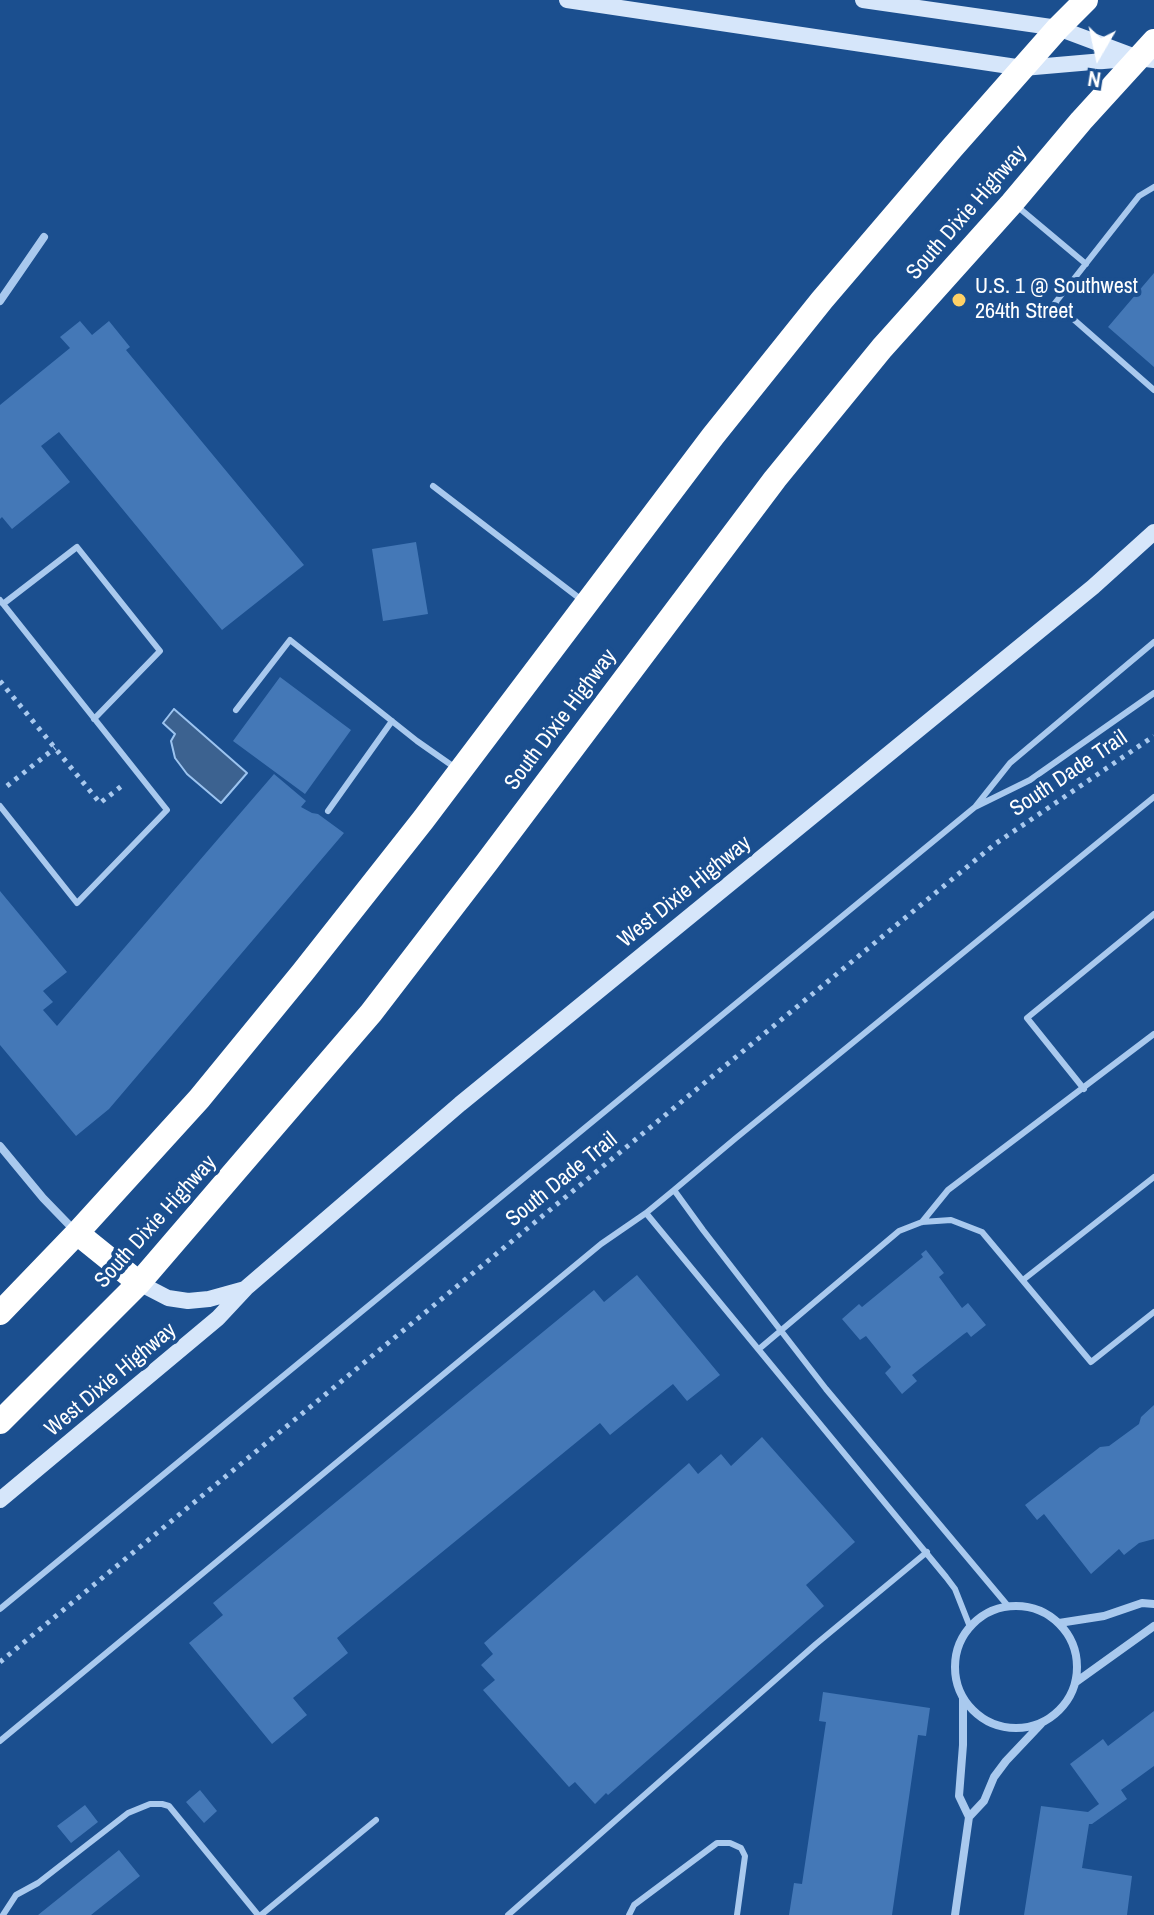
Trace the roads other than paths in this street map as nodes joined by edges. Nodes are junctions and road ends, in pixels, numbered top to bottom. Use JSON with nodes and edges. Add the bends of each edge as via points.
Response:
{"nodes":[{"id":1,"x":567,"y":0,"type":"edge"},
{"id":2,"x":863,"y":0,"type":"edge"},
{"id":3,"x":1086,"y":0,"type":"edge"},
{"id":4,"x":1058,"y":28,"type":"junction"},
{"id":5,"x":1149,"y":53,"type":"edge"},
{"id":6,"x":1023,"y":68,"type":"junction"},
{"id":7,"x":1154,"y":187,"type":"edge"},
{"id":8,"x":1012,"y":203,"type":"junction"},
{"id":9,"x":44,"y":237,"type":"dead end"},
{"id":10,"x":1086,"y":264,"type":"junction"},
{"id":11,"x":0,"y":301,"type":"edge"},
{"id":12,"x":1154,"y":390,"type":"edge"},
{"id":13,"x":433,"y":486,"type":"dead end"},
{"id":14,"x":1154,"y":532,"type":"edge"},
{"id":15,"x":586,"y":603,"type":"junction"},
{"id":16,"x":1,"y":604,"type":"edge"},
{"id":17,"x":1154,"y":642,"type":"edge"},
{"id":18,"x":1154,"y":693,"type":"edge"},
{"id":19,"x":236,"y":710,"type":"dead end"},
{"id":20,"x":94,"y":719,"type":"junction"},
{"id":21,"x":392,"y":721,"type":"junction"},
{"id":22,"x":460,"y":771,"type":"junction"},
{"id":23,"x":1154,"y":797,"type":"edge"},
{"id":24,"x":0,"y":806,"type":"edge"},
{"id":25,"x":975,"y":807,"type":"junction"},
{"id":26,"x":328,"y":811,"type":"dead end"},
{"id":27,"x":1154,"y":914,"type":"edge"},
{"id":28,"x":1154,"y":1034,"type":"edge"},
{"id":29,"x":1084,"y":1089,"type":"junction"},
{"id":30,"x":0,"y":1146,"type":"edge"},
{"id":31,"x":1154,"y":1177,"type":"edge"},
{"id":32,"x":674,"y":1190,"type":"junction"},
{"id":33,"x":646,"y":1213,"type":"junction"},
{"id":34,"x":922,"y":1222,"type":"junction"},
{"id":35,"x":77,"y":1233,"type":"junction"},
{"id":36,"x":1023,"y":1280,"type":"junction"},
{"id":37,"x":139,"y":1283,"type":"junction"},
{"id":38,"x":246,"y":1288,"type":"junction"},
{"id":39,"x":1154,"y":1312,"type":"edge"},
{"id":40,"x":0,"y":1313,"type":"edge"},
{"id":41,"x":781,"y":1331,"type":"junction"},
{"id":42,"x":759,"y":1349,"type":"junction"},
{"id":43,"x":0,"y":1422,"type":"edge"},
{"id":44,"x":0,"y":1500,"type":"edge"},
{"id":45,"x":927,"y":1552,"type":"junction"},
{"id":46,"x":1154,"y":1604,"type":"edge"},
{"id":47,"x":1008,"y":1606,"type":"junction"},
{"id":48,"x":0,"y":1609,"type":"edge"},
{"id":49,"x":1059,"y":1623,"type":"junction"},
{"id":50,"x":1154,"y":1626,"type":"edge"},
{"id":51,"x":970,"y":1627,"type":"junction"},
{"id":52,"x":1076,"y":1682,"type":"junction"},
{"id":53,"x":963,"y":1698,"type":"junction"},
{"id":54,"x":1043,"y":1722,"type":"junction"},
{"id":55,"x":0,"y":1741,"type":"edge"},
{"id":56,"x":969,"y":1817,"type":"junction"},
{"id":57,"x":376,"y":1820,"type":"dead end"},
{"id":58,"x":3,"y":1915,"type":"edge"},
{"id":59,"x":260,"y":1915,"type":"edge"},
{"id":60,"x":508,"y":1915,"type":"edge"},
{"id":61,"x":629,"y":1915,"type":"edge"},
{"id":62,"x":737,"y":1915,"type":"edge"},
{"id":63,"x":955,"y":1915,"type":"edge"}],
"edges":[{"from":1,"to":6,"type":"street"},
{"from":2,"to":4,"type":"street"},
{"from":3,"to":4,"type":"highway"},
{"from":4,"to":5,"type":"street"},
{"from":4,"to":6,"type":"highway"},
{"from":5,"to":6,"type":"street"},
{"from":5,"to":8,"type":"highway","name":"South Dixie Highway","via":[[1081,121]]},
{"from":6,"to":15,"type":"highway","via":[[822,300]]},
{"from":7,"to":10,"type":"lane","via":[[1139,196]]},
{"from":8,"to":10,"type":"lane"},
{"from":8,"to":37,"type":"highway","name":"South Dixie Highway","via":[[882,348],[775,479],[371,1013]]},
{"from":9,"to":11,"type":"street"},
{"from":10,"to":12,"type":"lane","via":[[1055,303]]},
{"from":13,"to":15,"type":"lane"},
{"from":14,"to":38,"type":"street","name":"West Dixie Highway","via":[[472,1094]]},
{"from":15,"to":22,"type":"highway"},
{"from":16,"to":20,"type":"lane"},
{"from":16,"to":20,"type":"lane","via":[[77,547],[160,651]]},
{"from":17,"to":25,"type":"lane","via":[[1010,763]]},
{"from":18,"to":25,"type":"lane","via":[[1030,780]]},
{"from":19,"to":21,"type":"lane","via":[[290,640]]},
{"from":20,"to":24,"type":"lane","via":[[167,810],[77,903]]},
{"from":21,"to":22,"type":"lane"},
{"from":21,"to":26,"type":"lane"},
{"from":22,"to":35,"type":"highway","via":[[199,1099]]},
{"from":23,"to":32,"type":"lane"},
{"from":25,"to":48,"type":"lane"},
{"from":27,"to":29,"type":"lane","via":[[1027,1018]]},
{"from":28,"to":29,"type":"lane"},
{"from":29,"to":34,"type":"lane","via":[[948,1190]]},
{"from":30,"to":35,"type":"street"},
{"from":31,"to":36,"type":"lane"},
{"from":32,"to":33,"type":"lane"},
{"from":32,"to":41,"type":"lane"},
{"from":33,"to":42,"type":"lane"},
{"from":33,"to":55,"type":"lane","via":[[601,1244]]},
{"from":34,"to":36,"type":"lane","via":[[951,1220],[982,1232]]},
{"from":34,"to":41,"type":"lane","via":[[899,1231]]},
{"from":35,"to":37,"type":"highway"},
{"from":35,"to":40,"type":"highway"},
{"from":36,"to":39,"type":"lane","via":[[1091,1362]]},
{"from":37,"to":38,"type":"street","name":"West Dixie Highway","via":[[168,1298],[188,1301]]},
{"from":37,"to":43,"type":"highway","name":"South Dixie Highway"},
{"from":38,"to":44,"type":"street","name":"West Dixie Highway","via":[[218,1318]]},
{"from":41,"to":42,"type":"lane"},
{"from":41,"to":47,"type":"lane"},
{"from":42,"to":45,"type":"lane"},
{"from":45,"to":51,"type":"lane","via":[[955,1589]]},
{"from":45,"to":60,"type":"lane"},
{"from":46,"to":49,"type":"street"},
{"from":47,"to":49,"type":"street","via":[[1027,1606]]},
{"from":47,"to":51,"type":"street"},
{"from":49,"to":52,"type":"street","via":[[1076,1650]]},
{"from":50,"to":52,"type":"street"},
{"from":51,"to":53,"type":"street","via":[[955,1661]]},
{"from":52,"to":54,"type":"street","via":[[1064,1705]]},
{"from":53,"to":54,"type":"street","via":[[990,1722],[1025,1728]]},
{"from":53,"to":56,"type":"street","via":[[959,1796]]},
{"from":54,"to":56,"type":"street","via":[[1006,1761]]},
{"from":56,"to":63,"type":"street"},
{"from":57,"to":59,"type":"lane"},
{"from":58,"to":59,"type":"lane","via":[[16,1895],[128,1813],[162,1804]]},
{"from":61,"to":62,"type":"lane","via":[[634,1905],[717,1843],[741,1848],[745,1856]]}]}
